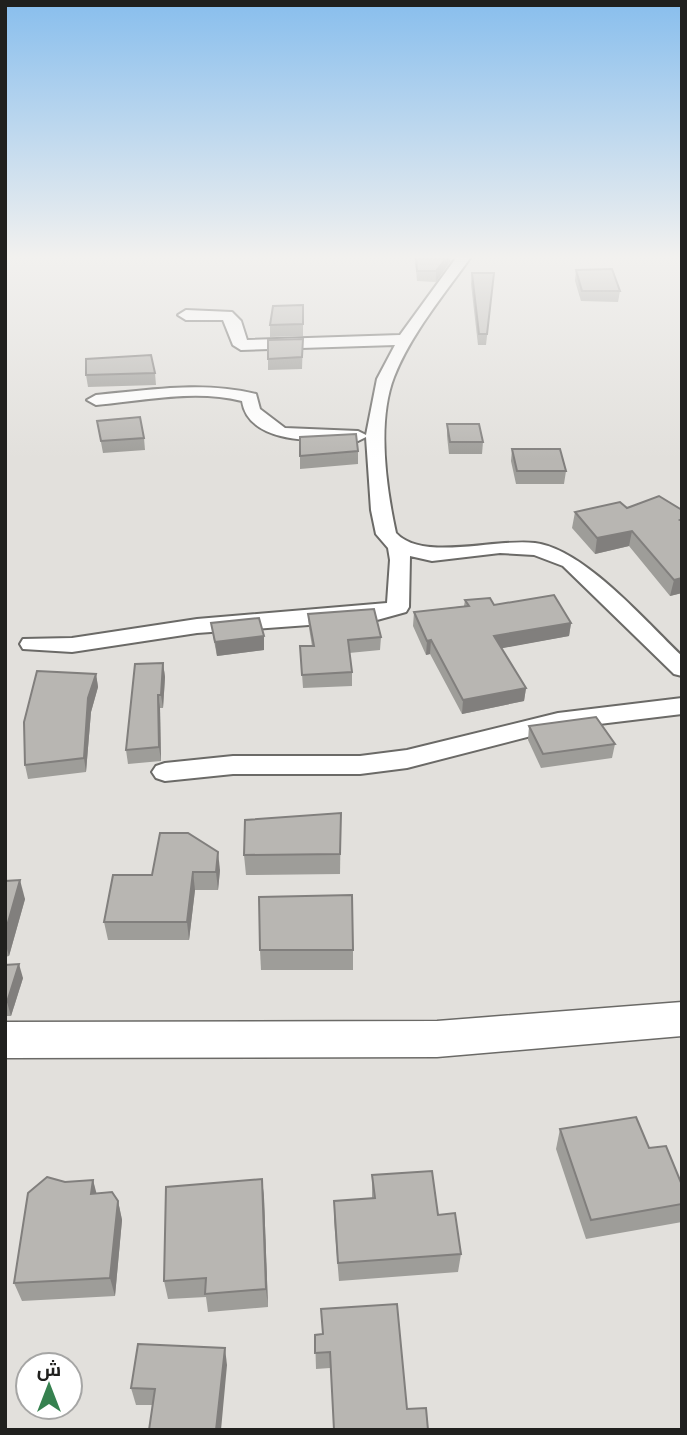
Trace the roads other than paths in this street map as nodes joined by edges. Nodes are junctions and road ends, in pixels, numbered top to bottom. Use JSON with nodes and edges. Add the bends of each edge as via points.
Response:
{"nodes":[{"id":1,"x":234,"y":325,"type":"edge"},
{"id":2,"x":416,"y":325,"type":"edge"},
{"id":3,"x":405,"y":340,"type":"junction"},
{"id":4,"x":96,"y":400,"type":"dead end"},
{"id":5,"x":375,"y":437,"type":"junction"},
{"id":6,"x":398,"y":547,"type":"junction"},
{"id":7,"x":30,"y":644,"type":"dead end"},
{"id":8,"x":682,"y":669,"type":"edge"},
{"id":9,"x":682,"y":706,"type":"edge"},
{"id":10,"x":166,"y":772,"type":"dead end"},
{"id":11,"x":682,"y":1019,"type":"edge"},
{"id":12,"x":5,"y":1040,"type":"edge"}],
"edges":[{"from":1,"to":3,"type":"street","via":[[241,345]]},
{"from":2,"to":3,"type":"street"},
{"from":3,"to":5,"type":"street","via":[[385,379]]},
{"from":4,"to":5,"type":"street","via":[[169,391],[221,391],[250,398],[252,411],[281,433]]},
{"from":5,"to":6,"type":"street","via":[[386,534]]},
{"from":6,"to":7,"type":"street","via":[[399,599],[398,607],[390,611],[197,626],[72,645]]},
{"from":6,"to":8,"type":"street","via":[[432,555],[500,547],[537,549],[570,562]]},
{"from":9,"to":10,"type":"street","via":[[558,721],[407,759]]},
{"from":11,"to":12,"type":"street","via":[[437,1039]]}]}
